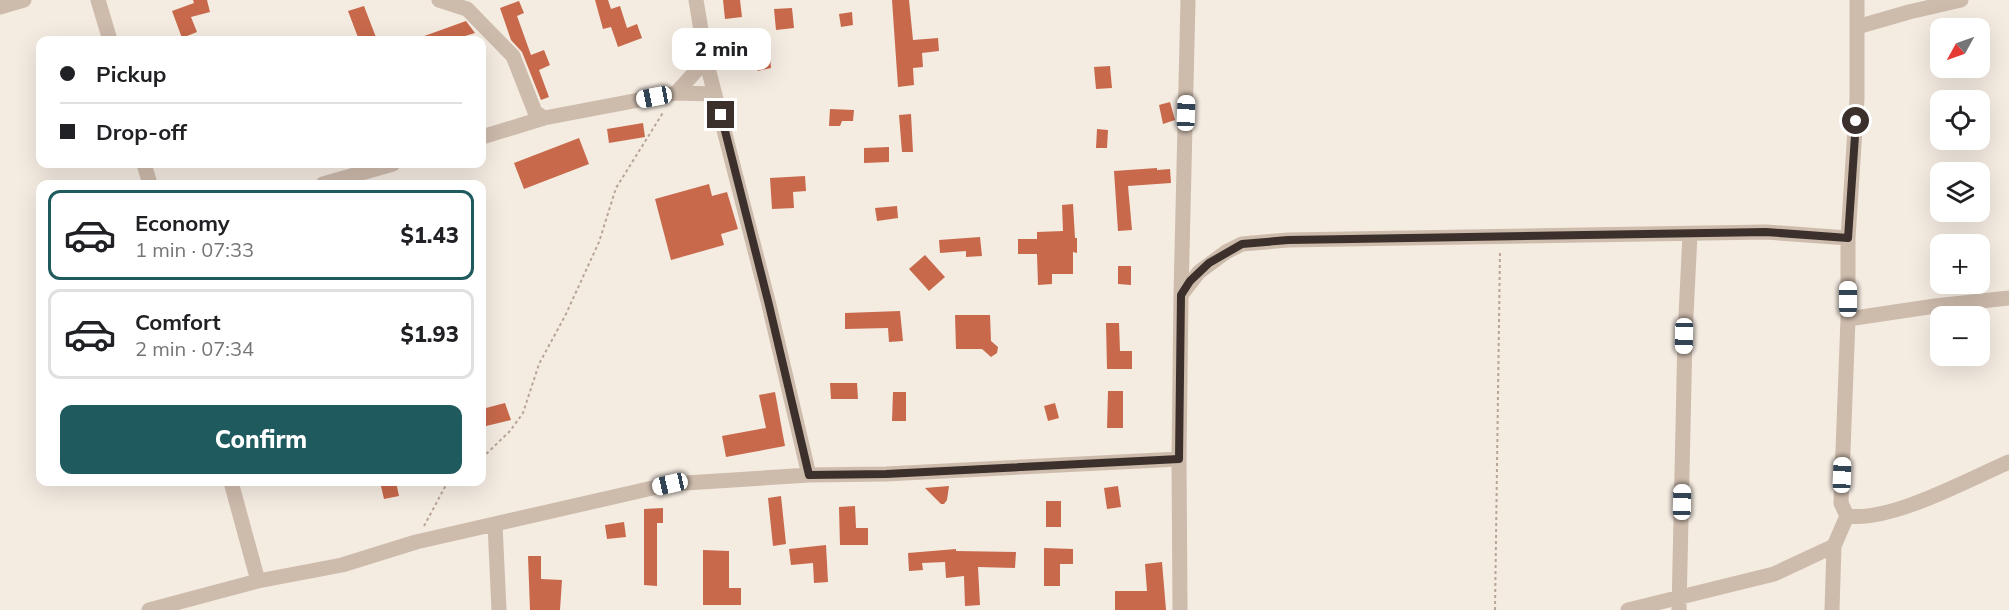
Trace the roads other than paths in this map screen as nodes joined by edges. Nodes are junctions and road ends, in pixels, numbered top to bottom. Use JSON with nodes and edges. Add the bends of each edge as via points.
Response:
{"nodes":[{"id":1,"x":24,"y":0,"type":"edge"},
{"id":2,"x":98,"y":0,"type":"edge"},
{"id":3,"x":440,"y":0,"type":"edge"},
{"id":4,"x":696,"y":0,"type":"edge"},
{"id":5,"x":1188,"y":0,"type":"edge"},
{"id":6,"x":1857,"y":0,"type":"edge"},
{"id":7,"x":1961,"y":0,"type":"edge"},
{"id":8,"x":0,"y":7,"type":"edge"},
{"id":9,"x":1857,"y":27,"type":"junction"},
{"id":10,"x":109,"y":36,"type":"edge"},
{"id":11,"x":706,"y":60,"type":"junction"},
{"id":12,"x":676,"y":93,"type":"junction"},
{"id":13,"x":715,"y":94,"type":"junction"},
{"id":14,"x":544,"y":118,"type":"junction"},
{"id":15,"x":486,"y":136,"type":"edge"},
{"id":16,"x":379,"y":168,"type":"edge"},
{"id":17,"x":337,"y":180,"type":"edge"},
{"id":18,"x":1690,"y":234,"type":"junction"},
{"id":19,"x":1848,"y":238,"type":"junction"},
{"id":20,"x":1181,"y":295,"type":"junction"},
{"id":21,"x":2009,"y":298,"type":"edge"},
{"id":22,"x":1848,"y":319,"type":"junction"},
{"id":23,"x":1179,"y":459,"type":"junction"},
{"id":24,"x":2009,"y":462,"type":"edge"},
{"id":25,"x":809,"y":475,"type":"junction"},
{"id":26,"x":232,"y":486,"type":"edge"},
{"id":27,"x":1847,"y":516,"type":"junction"},
{"id":28,"x":495,"y":524,"type":"junction"},
{"id":29,"x":1834,"y":546,"type":"junction"},
{"id":30,"x":258,"y":581,"type":"junction"},
{"id":31,"x":1679,"y":604,"type":"edge"},
{"id":32,"x":149,"y":610,"type":"edge"},
{"id":33,"x":500,"y":610,"type":"edge"},
{"id":34,"x":1180,"y":610,"type":"edge"},
{"id":35,"x":1628,"y":610,"type":"edge"},
{"id":36,"x":1832,"y":610,"type":"edge"}],
"edges":[{"from":1,"to":8,"type":"street"},
{"from":2,"to":10,"type":"street"},
{"from":3,"to":14,"type":"street","via":[[467,9],[513,56],[535,112]]},
{"from":4,"to":11,"type":"street"},
{"from":5,"to":20,"type":"street"},
{"from":6,"to":9,"type":"street"},
{"from":7,"to":9,"type":"street"},
{"from":9,"to":19,"type":"street","via":[[1857,98]]},
{"from":11,"to":12,"type":"street"},
{"from":11,"to":13,"type":"street"},
{"from":12,"to":13,"type":"street"},
{"from":12,"to":14,"type":"street"},
{"from":13,"to":25,"type":"street"},
{"from":14,"to":15,"type":"street"},
{"from":16,"to":17,"type":"street"},
{"from":18,"to":19,"type":"street","via":[[1766,232]]},
{"from":18,"to":20,"type":"street","via":[[1242,244],[1209,263]]},
{"from":18,"to":31,"type":"street"},
{"from":19,"to":22,"type":"street"},
{"from":20,"to":23,"type":"street"},
{"from":21,"to":22,"type":"street"},
{"from":22,"to":27,"type":"street","via":[[1841,503]]},
{"from":23,"to":25,"type":"street"},
{"from":23,"to":34,"type":"street"},
{"from":24,"to":27,"type":"street","via":[[1902,508],[1868,516]]},
{"from":25,"to":28,"type":"street","via":[[670,484]]},
{"from":26,"to":30,"type":"street"},
{"from":27,"to":29,"type":"street"},
{"from":28,"to":30,"type":"street","via":[[416,542],[342,565]]},
{"from":28,"to":33,"type":"street"},
{"from":29,"to":31,"type":"street","via":[[1774,574]]},
{"from":29,"to":36,"type":"street"},
{"from":30,"to":32,"type":"street"},
{"from":31,"to":35,"type":"street"}]}
